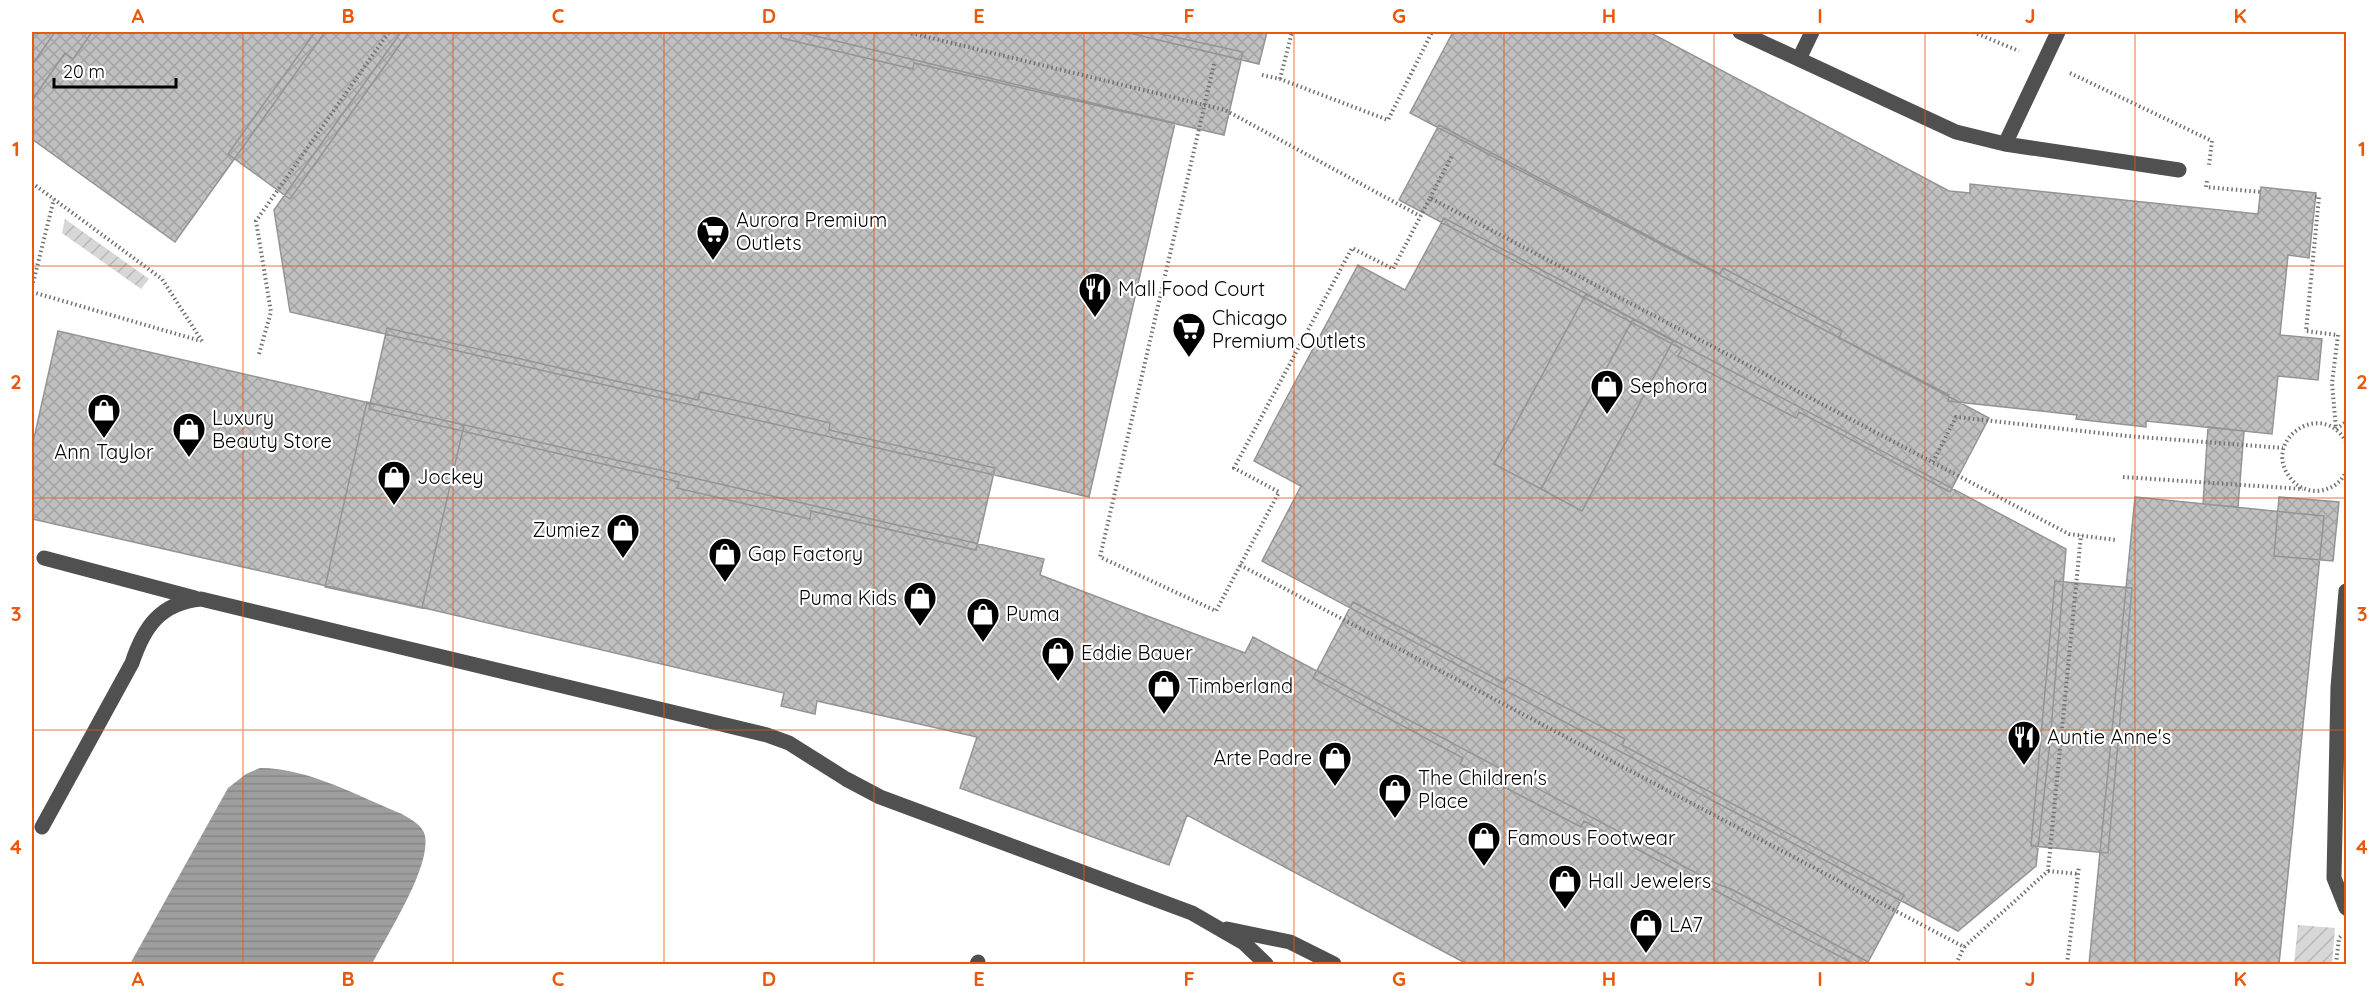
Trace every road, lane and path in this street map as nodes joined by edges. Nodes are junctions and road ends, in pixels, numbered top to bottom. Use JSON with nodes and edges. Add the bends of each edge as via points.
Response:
{"nodes":[{"id":1,"x":389,"y":32,"type":"edge"},
{"id":2,"x":907,"y":32,"type":"edge"},
{"id":3,"x":1292,"y":32,"type":"edge"},
{"id":4,"x":1432,"y":32,"type":"edge"},
{"id":5,"x":1740,"y":32,"type":"edge"},
{"id":6,"x":1812,"y":32,"type":"edge"},
{"id":7,"x":1973,"y":32,"type":"edge"},
{"id":8,"x":2058,"y":32,"type":"edge"},
{"id":9,"x":2022,"y":52,"type":"dead end"},
{"id":10,"x":1799,"y":59,"type":"junction"},
{"id":11,"x":1214,"y":64,"type":"dead end"},
{"id":12,"x":2069,"y":72,"type":"dead end"},
{"id":13,"x":1262,"y":75,"type":"dead end"},
{"id":14,"x":1280,"y":79,"type":"junction"},
{"id":15,"x":1205,"y":105,"type":"junction"},
{"id":16,"x":2005,"y":144,"type":"junction"},
{"id":17,"x":1453,"y":154,"type":"dead end"},
{"id":18,"x":2179,"y":170,"type":"dead end"},
{"id":19,"x":32,"y":183,"type":"edge"},
{"id":20,"x":2260,"y":192,"type":"dead end"},
{"id":21,"x":2315,"y":197,"type":"dead end"},
{"id":22,"x":1430,"y":198,"type":"junction"},
{"id":23,"x":54,"y":199,"type":"junction"},
{"id":24,"x":1420,"y":216,"type":"junction"},
{"id":25,"x":32,"y":287,"type":"edge"},
{"id":26,"x":32,"y":292,"type":"edge"},
{"id":27,"x":259,"y":354,"type":"dead end"},
{"id":28,"x":2346,"y":422,"type":"edge"},
{"id":29,"x":2336,"y":429,"type":"junction"},
{"id":30,"x":2346,"y":442,"type":"edge"},
{"id":31,"x":2283,"y":448,"type":"junction"},
{"id":32,"x":1933,"y":462,"type":"junction"},
{"id":33,"x":2346,"y":472,"type":"edge"},
{"id":34,"x":2123,"y":477,"type":"dead end"},
{"id":35,"x":2304,"y":489,"type":"junction"},
{"id":36,"x":2081,"y":535,"type":"junction"},
{"id":37,"x":2116,"y":540,"type":"dead end"},
{"id":38,"x":44,"y":558,"type":"dead end"},
{"id":39,"x":1240,"y":565,"type":"junction"},
{"id":40,"x":2346,"y":591,"type":"edge"},
{"id":41,"x":201,"y":599,"type":"junction"},
{"id":42,"x":2342,"y":688,"type":"edge"},
{"id":43,"x":42,"y":827,"type":"dead end"},
{"id":44,"x":2079,"y":866,"type":"dead end"},
{"id":45,"x":2048,"y":871,"type":"junction"},
{"id":46,"x":2079,"y":874,"type":"junction"},
{"id":47,"x":2346,"y":908,"type":"edge"},
{"id":48,"x":1222,"y":928,"type":"junction"},
{"id":49,"x":2346,"y":931,"type":"edge"},
{"id":50,"x":1964,"y":947,"type":"junction"},
{"id":51,"x":1266,"y":964,"type":"edge"},
{"id":52,"x":1334,"y":964,"type":"edge"},
{"id":53,"x":1956,"y":964,"type":"edge"},
{"id":54,"x":2067,"y":964,"type":"edge"},
{"id":55,"x":2336,"y":964,"type":"edge"}],
"edges":[{"from":1,"to":27,"type":"path","via":[[256,221],[271,312]]},
{"from":2,"to":15,"type":"path"},
{"from":3,"to":14,"type":"path"},
{"from":4,"to":14,"type":"path","via":[[1388,120]]},
{"from":5,"to":10,"type":"lane"},
{"from":6,"to":10,"type":"lane"},
{"from":7,"to":9,"type":"path"},
{"from":8,"to":16,"type":"lane"},
{"from":10,"to":16,"type":"lane","via":[[1956,132]]},
{"from":11,"to":15,"type":"path"},
{"from":12,"to":20,"type":"path","via":[[2212,141],[2206,187]]},
{"from":13,"to":14,"type":"path"},
{"from":15,"to":24,"type":"path","via":[[1225,110]]},
{"from":15,"to":39,"type":"path","via":[[1100,557],[1216,611]]},
{"from":16,"to":18,"type":"lane"},
{"from":17,"to":22,"type":"path"},
{"from":19,"to":23,"type":"path"},
{"from":21,"to":29,"type":"path","via":[[2319,197],[2306,331],[2338,335],[2332,383]]},
{"from":22,"to":24,"type":"path"},
{"from":22,"to":32,"type":"path"},
{"from":23,"to":25,"type":"path"},
{"from":23,"to":26,"type":"path","via":[[162,279],[202,341]]},
{"from":24,"to":39,"type":"path","via":[[1393,268],[1352,248],[1234,468],[1279,492]]},
{"from":28,"to":29,"type":"path"},
{"from":29,"to":30,"type":"path"},
{"from":29,"to":31,"type":"path","via":[[2316,423],[2305,425],[2295,430]]},
{"from":31,"to":32,"type":"path","via":[[1956,417]]},
{"from":31,"to":35,"type":"path","via":[[2284,468]]},
{"from":32,"to":36,"type":"path","via":[[2069,534]]},
{"from":33,"to":35,"type":"path","via":[[2335,486],[2325,490]]},
{"from":34,"to":35,"type":"path"},
{"from":36,"to":37,"type":"path"},
{"from":36,"to":45,"type":"path"},
{"from":38,"to":41,"type":"lane"},
{"from":39,"to":50,"type":"path"},
{"from":40,"to":42,"type":"lane"},
{"from":41,"to":43,"type":"lane","via":[[170,606],[141,637],[132,663]]},
{"from":41,"to":48,"type":"lane","via":[[767,735],[789,743],[880,797],[1181,909]]},
{"from":42,"to":47,"type":"lane","via":[[2334,878]]},
{"from":44,"to":46,"type":"path"},
{"from":45,"to":46,"type":"path"},
{"from":45,"to":50,"type":"path"},
{"from":46,"to":54,"type":"path"},
{"from":48,"to":51,"type":"lane"},
{"from":48,"to":52,"type":"lane","via":[[1290,942]]},
{"from":49,"to":55,"type":"path","via":[[2339,938]]},
{"from":50,"to":53,"type":"path"}]}
